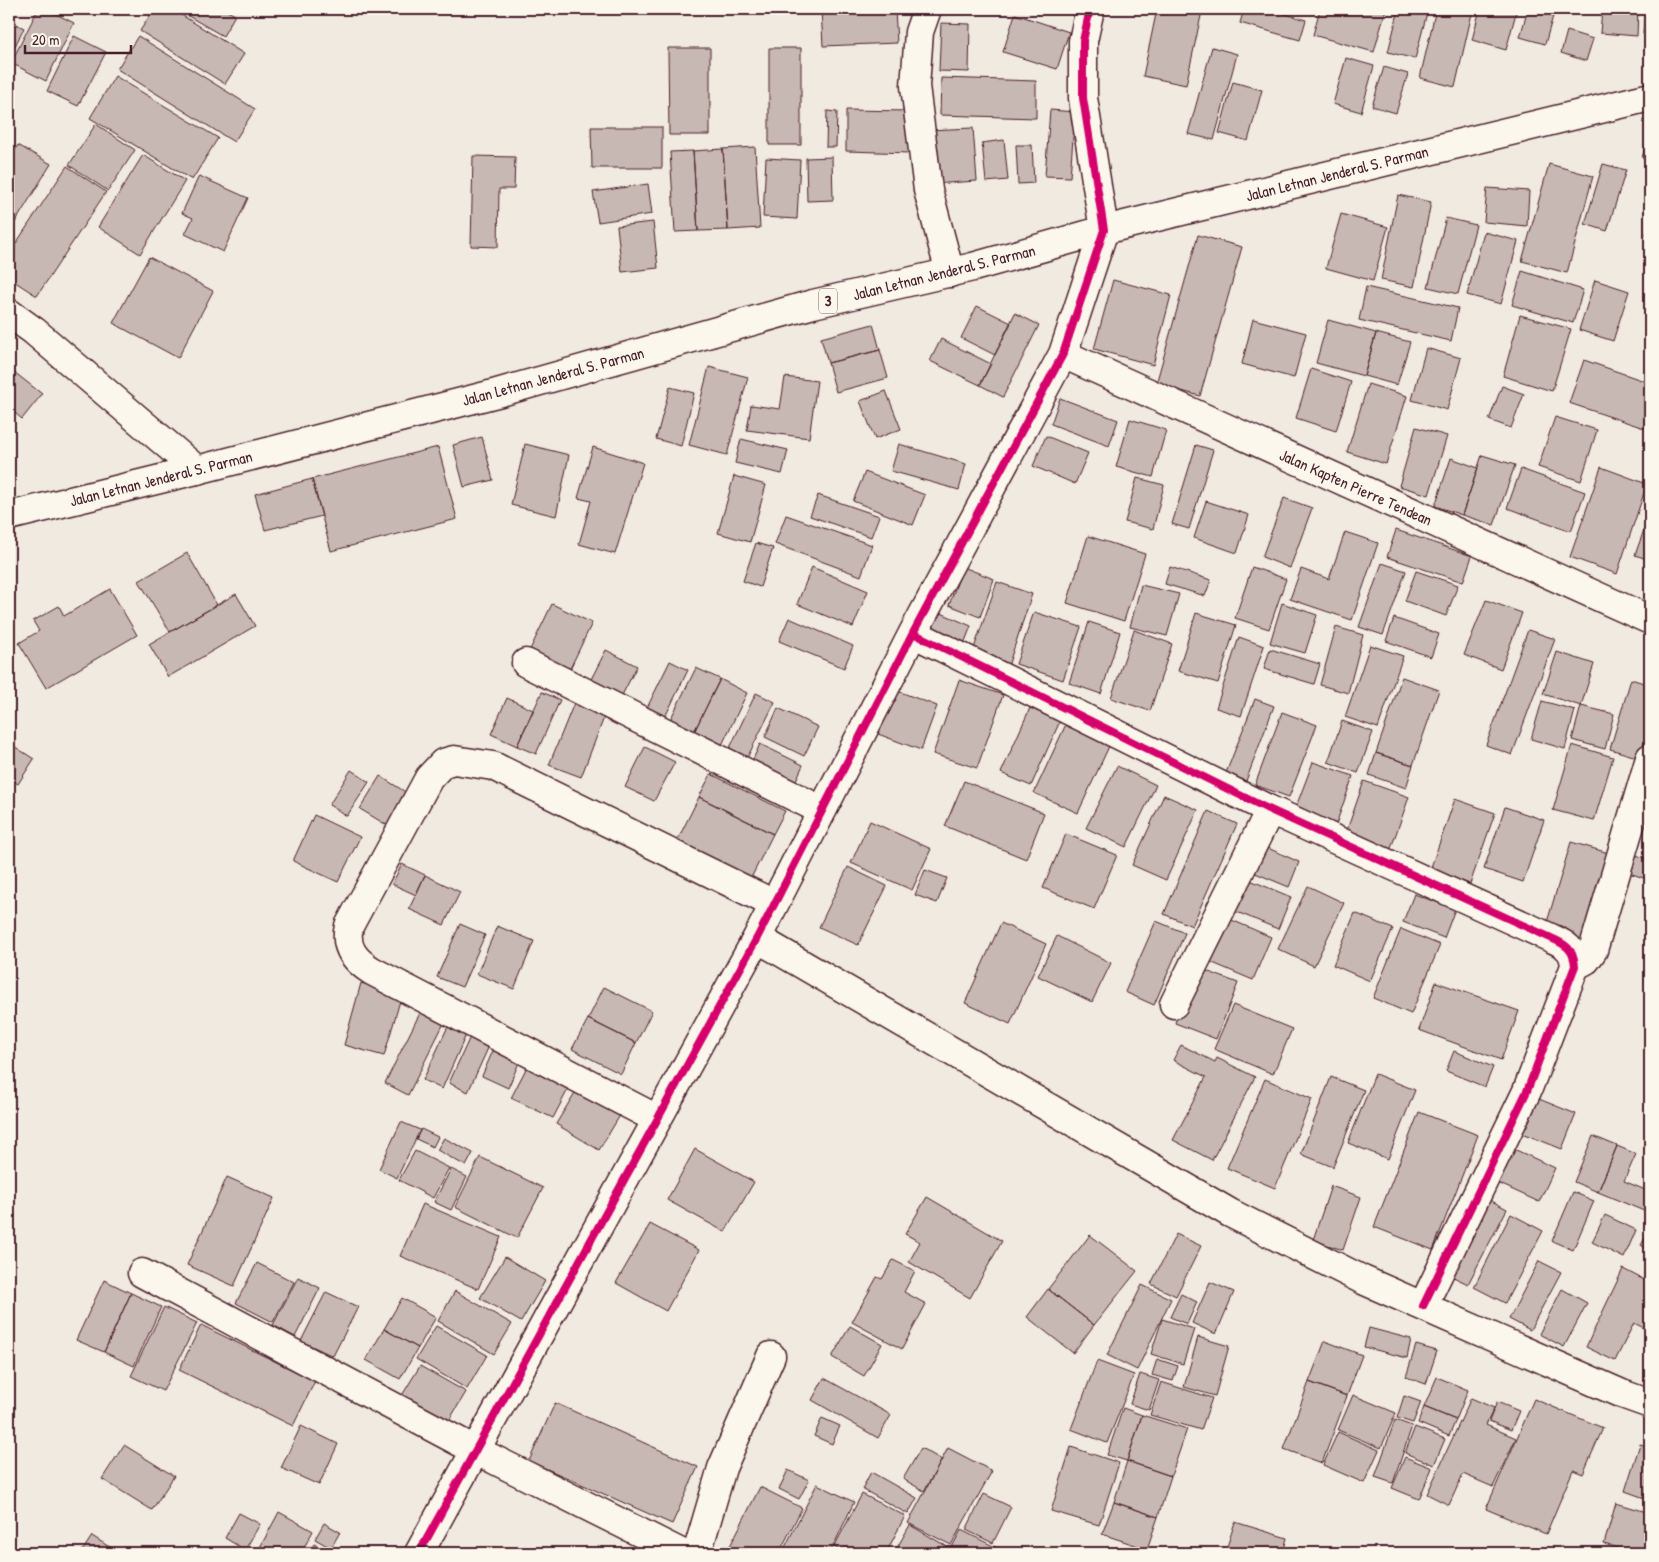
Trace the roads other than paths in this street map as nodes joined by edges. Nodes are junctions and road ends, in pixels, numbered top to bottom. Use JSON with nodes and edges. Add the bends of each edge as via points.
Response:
{"nodes":[{"id":1,"x":927,"y":9,"type":"edge"},
{"id":2,"x":1090,"y":9,"type":"edge"},
{"id":3,"x":1650,"y":97,"type":"edge"},
{"id":4,"x":1104,"y":230,"type":"junction"},
{"id":5,"x":950,"y":273,"type":"junction"},
{"id":6,"x":9,"y":313,"type":"edge"},
{"id":7,"x":1063,"y":354,"type":"junction"},
{"id":8,"x":197,"y":470,"type":"junction"},
{"id":9,"x":9,"y":516,"type":"edge"},
{"id":10,"x":1650,"y":620,"type":"edge"},
{"id":11,"x":913,"y":633,"type":"junction"},
{"id":12,"x":526,"y":663,"type":"dead end"},
{"id":13,"x":1650,"y":758,"type":"edge"},
{"id":14,"x":821,"y":810,"type":"junction"},
{"id":15,"x":1270,"y":810,"type":"junction"},
{"id":16,"x":774,"y":904,"type":"junction"},
{"id":17,"x":757,"y":938,"type":"junction"},
{"id":18,"x":1575,"y":966,"type":"junction"},
{"id":19,"x":1174,"y":1004,"type":"dead end"},
{"id":20,"x":657,"y":1119,"type":"junction"},
{"id":21,"x":142,"y":1272,"type":"dead end"},
{"id":22,"x":1422,"y":1306,"type":"junction"},
{"id":23,"x":771,"y":1356,"type":"dead end"},
{"id":24,"x":1650,"y":1404,"type":"edge"},
{"id":25,"x":475,"y":1450,"type":"junction"},
{"id":26,"x":418,"y":1553,"type":"edge"},
{"id":27,"x":681,"y":1553,"type":"edge"},
{"id":28,"x":697,"y":1553,"type":"edge"}],
"edges":[{"from":1,"to":5,"type":"main road","via":[[919,32],[915,86],[928,190]]},
{"from":2,"to":4,"type":"main road","via":[[1082,41],[1083,98]]},
{"from":3,"to":4,"type":"main road","name":"Jalan Letnan Jenderal S. Parman","number":"3"},
{"from":4,"to":5,"type":"main road","name":"Jalan Letnan Jenderal S. Parman","number":"3"},
{"from":4,"to":7,"type":"main road"},
{"from":5,"to":8,"type":"main road","name":"Jalan Letnan Jenderal S. Parman","number":"3","via":[[813,304],[497,393]]},
{"from":6,"to":8,"type":"main road"},
{"from":7,"to":10,"type":"main road","name":"Jalan Kapten Pierre Tendean"},
{"from":7,"to":11,"type":"main road"},
{"from":8,"to":9,"type":"main road","name":"Jalan Letnan Jenderal S. Parman","number":"3"},
{"from":11,"to":14,"type":"main road"},
{"from":11,"to":15,"type":"main road"},
{"from":12,"to":14,"type":"main road"},
{"from":13,"to":18,"type":"main road","via":[[1593,950],[1586,960]]},
{"from":14,"to":16,"type":"main road"},
{"from":15,"to":18,"type":"main road","via":[[1564,944],[1572,951]]},
{"from":15,"to":19,"type":"main road"},
{"from":16,"to":17,"type":"main road"},
{"from":16,"to":20,"type":"main road","via":[[493,766],[454,760],[443,763],[429,778],[349,926],[346,937],[354,956],[362,965]]},
{"from":17,"to":20,"type":"main road"},
{"from":17,"to":22,"type":"main road","via":[[1230,1213]]},
{"from":18,"to":22,"type":"main road","via":[[1527,1091]]},
{"from":20,"to":25,"type":"main road"},
{"from":21,"to":25,"type":"main road"},
{"from":22,"to":24,"type":"main road"},
{"from":23,"to":28,"type":"main road","via":[[722,1468]]},
{"from":25,"to":26,"type":"main road"},
{"from":25,"to":27,"type":"main road"}]}
